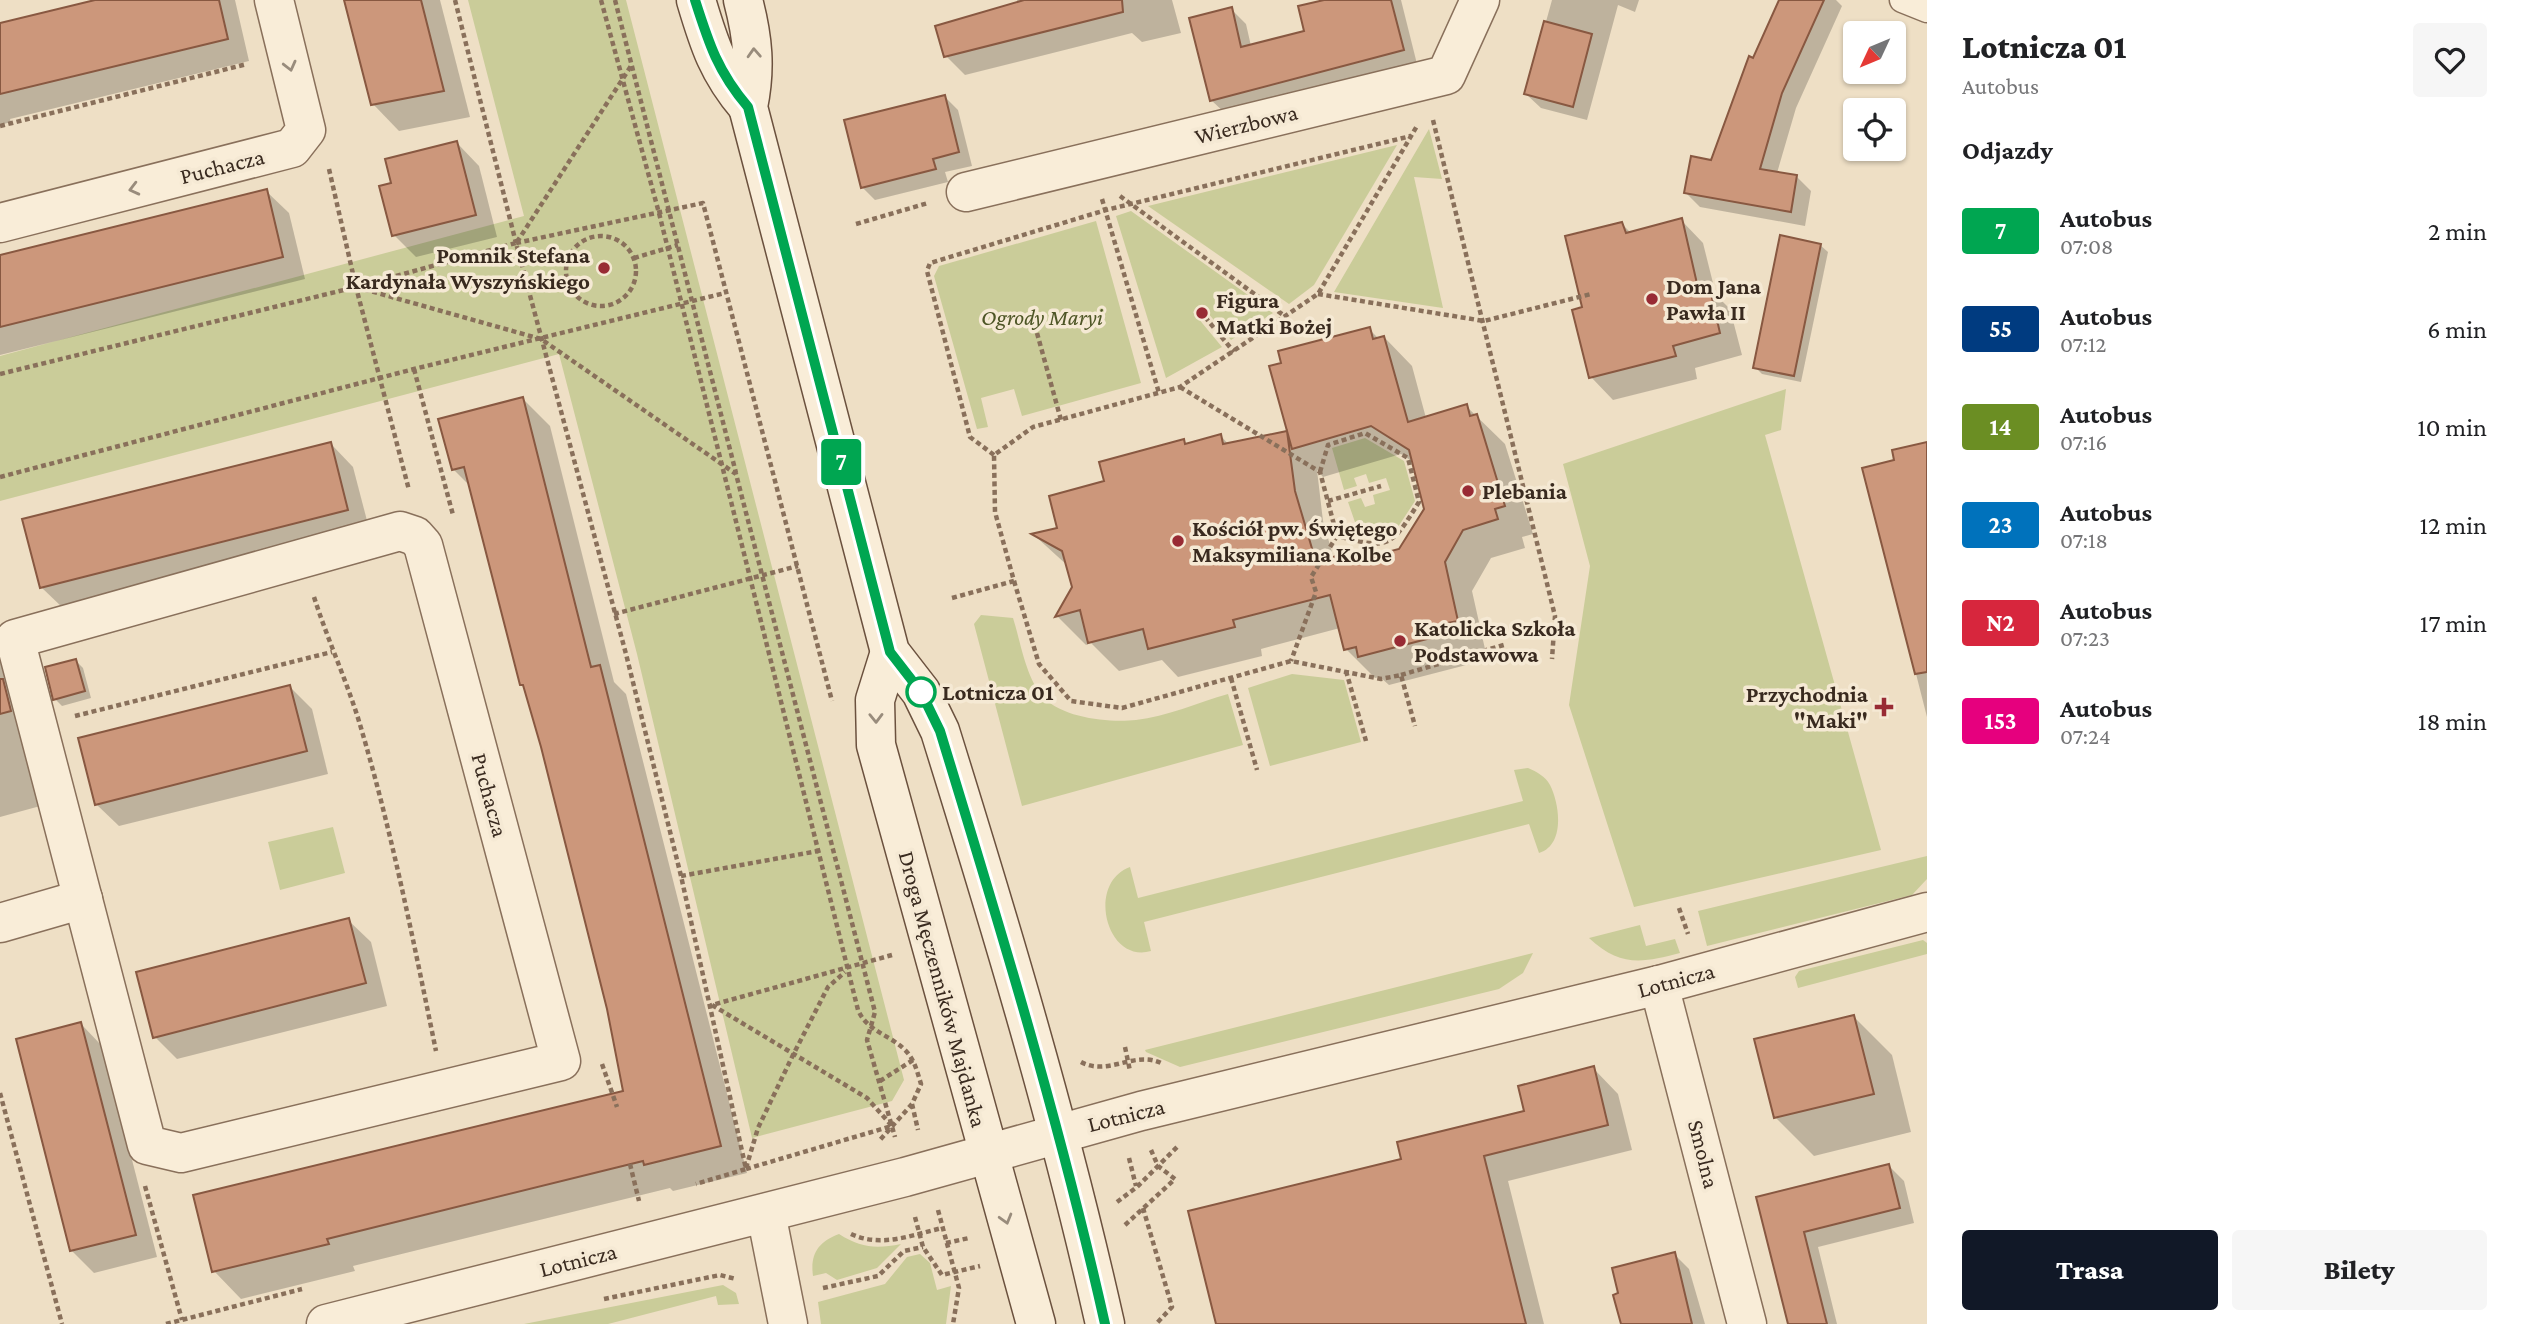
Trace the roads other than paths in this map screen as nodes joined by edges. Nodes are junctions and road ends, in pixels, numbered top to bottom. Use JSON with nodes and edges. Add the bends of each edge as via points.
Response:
{"nodes":[{"id":1,"x":274,"y":0,"type":"edge"},
{"id":2,"x":696,"y":0,"type":"edge"},
{"id":3,"x":743,"y":0,"type":"edge"},
{"id":4,"x":1480,"y":0,"type":"edge"},
{"id":5,"x":1902,"y":0,"type":"edge"},
{"id":6,"x":1927,"y":10,"type":"edge"},
{"id":7,"x":748,"y":107,"type":"junction"},
{"id":8,"x":965,"y":192,"type":"road end"},
{"id":9,"x":0,"y":223,"type":"edge"},
{"id":10,"x":890,"y":652,"type":"junction"},
{"id":11,"x":83,"y":900,"type":"junction"},
{"id":12,"x":1927,"y":912,"type":"edge"},
{"id":13,"x":0,"y":923,"type":"edge"},
{"id":14,"x":1659,"y":985,"type":"junction"},
{"id":15,"x":1059,"y":1132,"type":"junction"},
{"id":16,"x":988,"y":1153,"type":"junction"},
{"id":17,"x":766,"y":1213,"type":"junction"},
{"id":18,"x":326,"y":1324,"type":"edge"},
{"id":19,"x":788,"y":1324,"type":"edge"},
{"id":20,"x":1036,"y":1324,"type":"edge"},
{"id":21,"x":1105,"y":1324,"type":"edge"},
{"id":22,"x":1747,"y":1324,"type":"edge"}],
"edges":[{"from":1,"to":9,"type":"street","name":"Puchacza","one_way":true,"via":[[306,130],[292,148]]},
{"from":2,"to":7,"type":"street","via":[[711,51],[726,81]]},
{"from":7,"to":3,"type":"street","one_way":true,"via":[[754,74],[753,38]]},
{"from":4,"to":8,"type":"street","name":"Wierzbowa","via":[[1446,75]]},
{"from":5,"to":6,"type":"lane"},
{"from":7,"to":10,"type":"street"},
{"from":10,"to":15,"type":"street","via":[[921,692],[940,731]]},
{"from":10,"to":16,"type":"street","name":"Droga Męczenników Majdanka","one_way":true,"via":[[875,700],[876,745]]},
{"from":11,"to":11,"type":"street","name":"Puchacza","via":[[15,639],[400,531],[415,536],[423,545],[562,1061],[181,1153],[147,1145]]},
{"from":11,"to":13,"type":"street"},
{"from":12,"to":14,"type":"street","name":"Lotnicza"},
{"from":14,"to":15,"type":"street","name":"Lotnicza"},
{"from":14,"to":22,"type":"street","name":"Smolna"},
{"from":15,"to":16,"type":"street","name":"Lotnicza"},
{"from":15,"to":21,"type":"street"},
{"from":16,"to":17,"type":"street","name":"Lotnicza"},
{"from":16,"to":20,"type":"street","name":"Droga Męczenników Majdanka","one_way":true},
{"from":17,"to":18,"type":"street","name":"Lotnicza"},
{"from":17,"to":19,"type":"street"}]}
